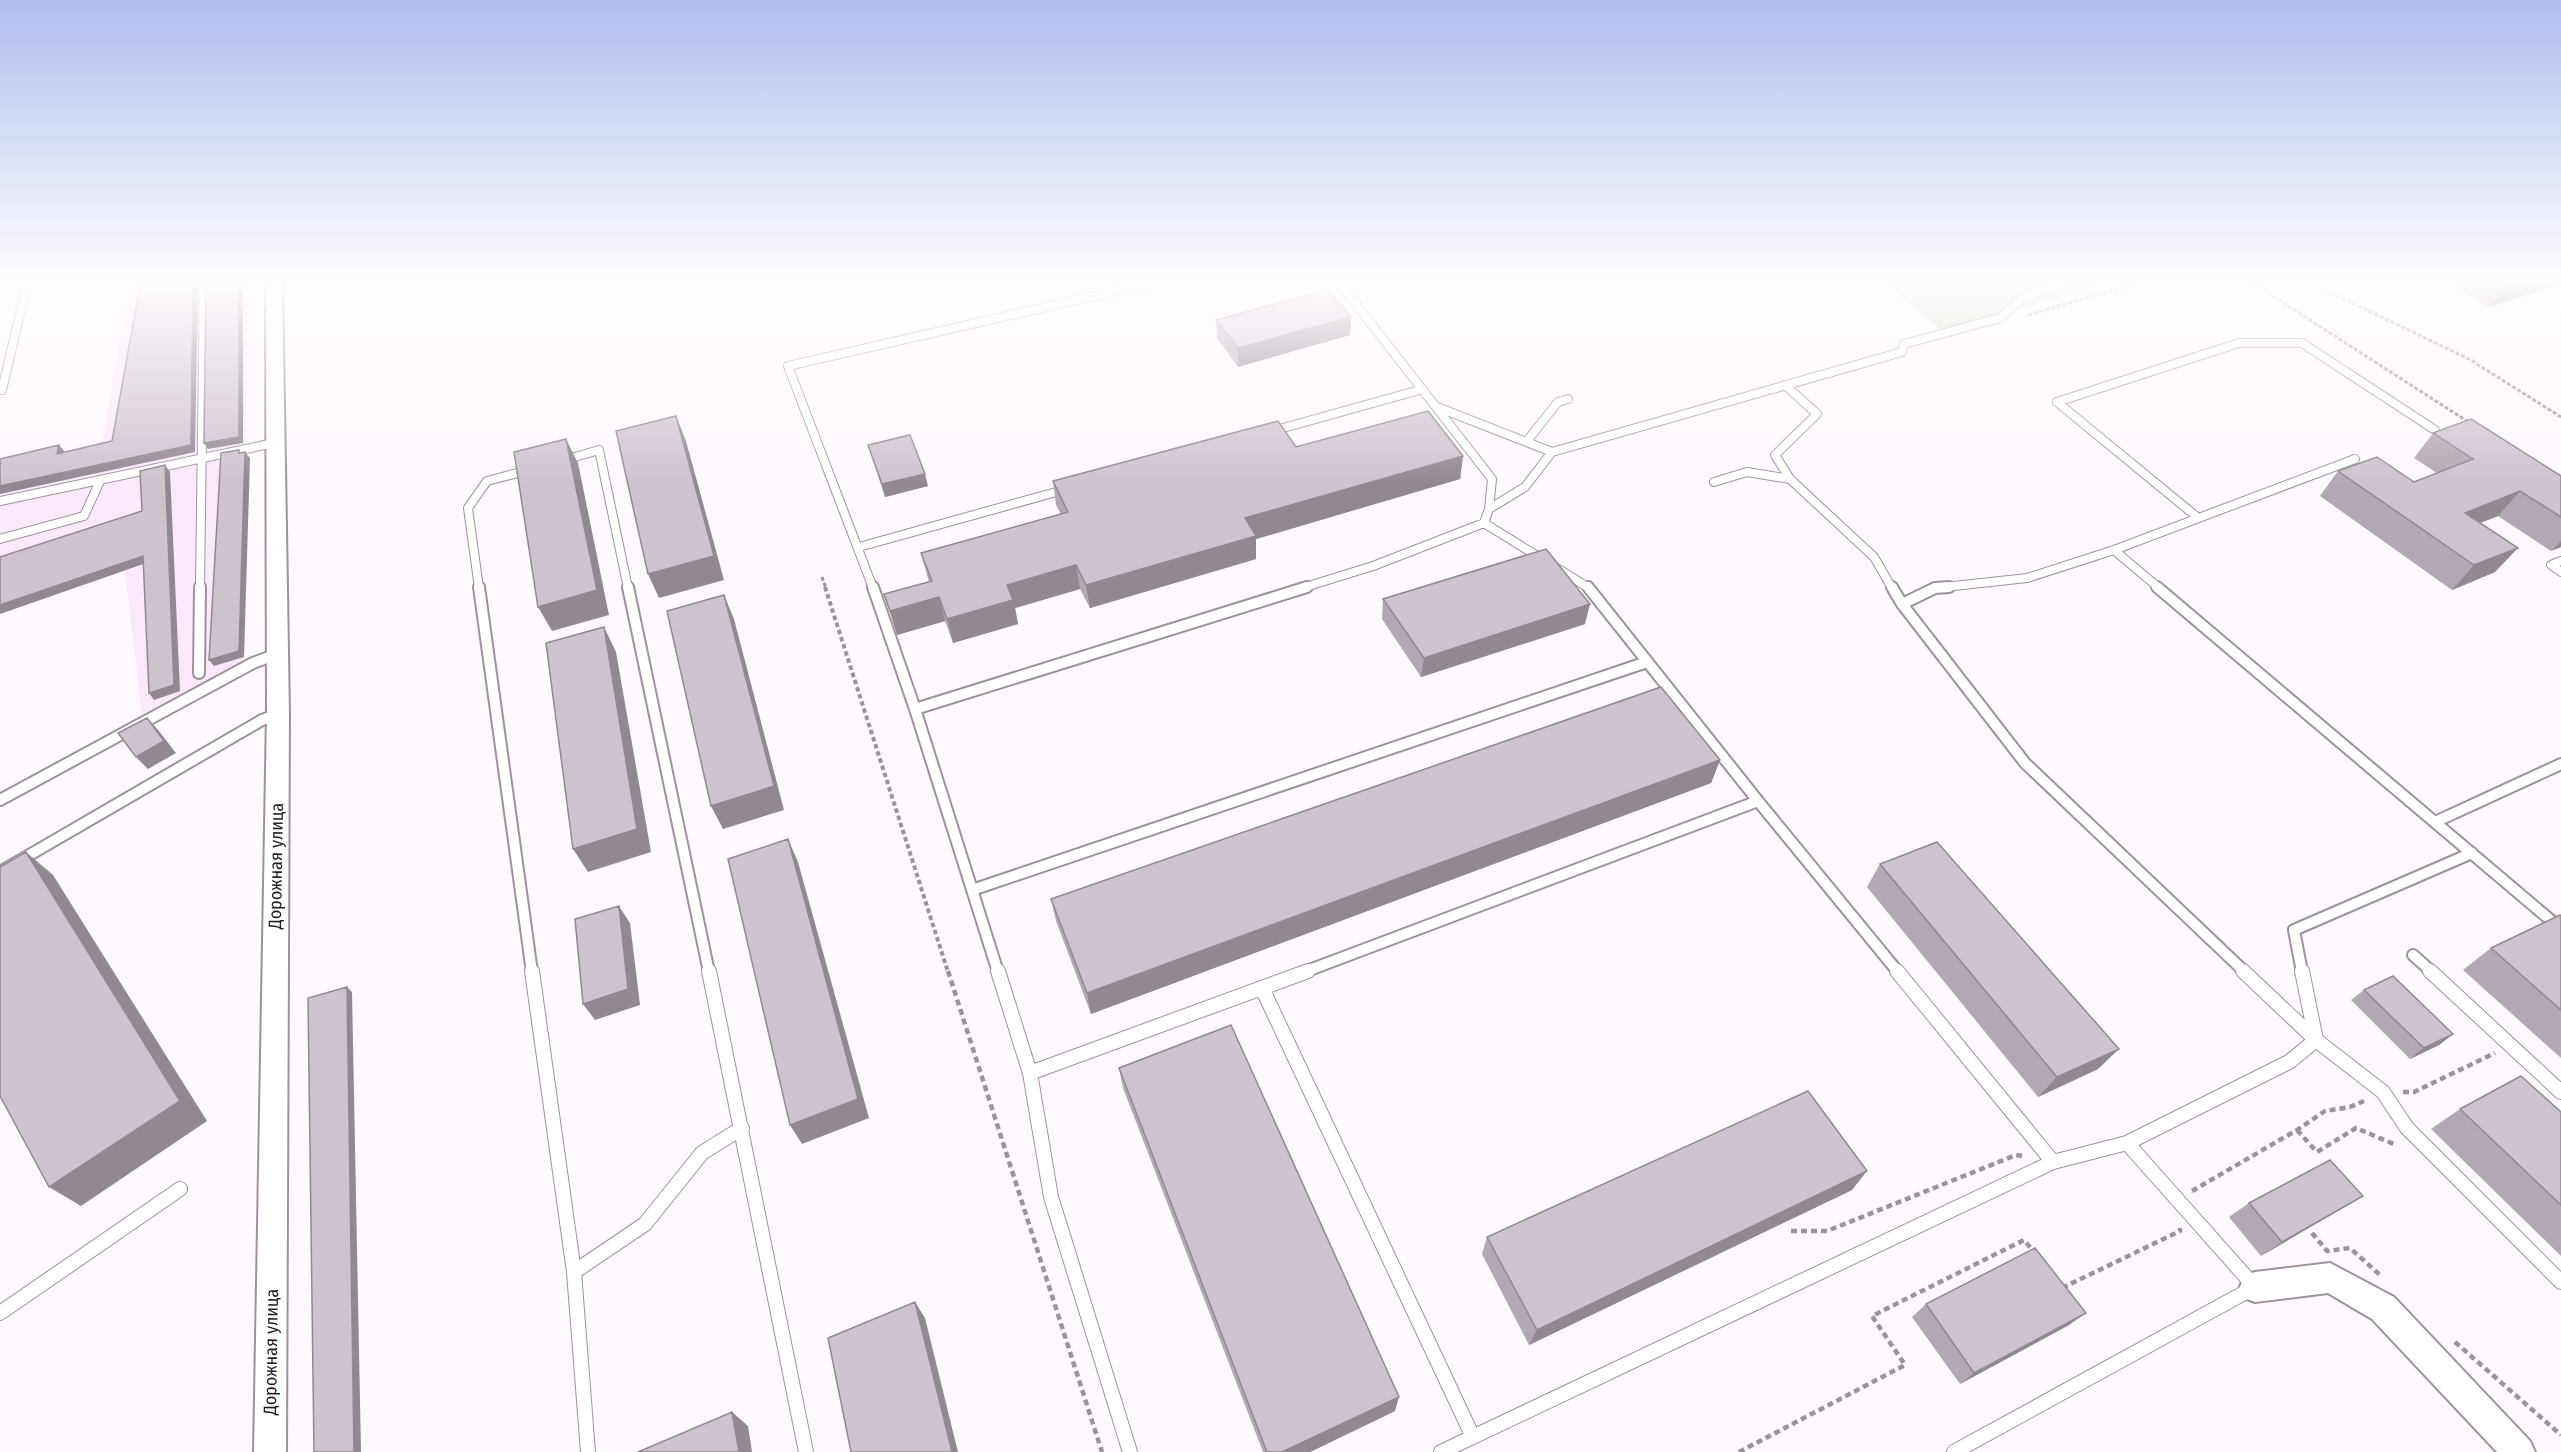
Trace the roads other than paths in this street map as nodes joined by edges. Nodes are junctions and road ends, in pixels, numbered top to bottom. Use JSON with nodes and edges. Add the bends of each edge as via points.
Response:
{"nodes":[{"id":1,"x":12,"y":348,"type":"edge"},
{"id":2,"x":203,"y":348,"type":"edge"},
{"id":3,"x":274,"y":348,"type":"edge"},
{"id":4,"x":868,"y":348,"type":"edge"},
{"id":5,"x":1390,"y":348,"type":"edge"},
{"id":6,"x":1903,"y":348,"type":"edge"},
{"id":7,"x":2224,"y":348,"type":"edge"},
{"id":8,"x":2309,"y":348,"type":"edge"},
{"id":9,"x":1785,"y":386,"type":"junction"},
{"id":10,"x":1423,"y":389,"type":"junction"},
{"id":11,"x":2,"y":390,"type":"dead end"},
{"id":12,"x":1568,"y":399,"type":"dead end"},
{"id":13,"x":1437,"y":406,"type":"junction"},
{"id":14,"x":2435,"y":430,"type":"edge"},
{"id":15,"x":1262,"y":435,"type":"edge"},
{"id":16,"x":1527,"y":441,"type":"junction"},
{"id":17,"x":274,"y":443,"type":"junction"},
{"id":18,"x":1552,"y":452,"type":"junction"},
{"id":19,"x":2355,"y":459,"type":"dead end"},
{"id":20,"x":201,"y":460,"type":"junction"},
{"id":21,"x":1790,"y":479,"type":"junction"},
{"id":22,"x":100,"y":481,"type":"junction"},
{"id":23,"x":1714,"y":482,"type":"dead end"},
{"id":24,"x":1078,"y":486,"type":"edge"},
{"id":25,"x":0,"y":501,"type":"edge"},
{"id":26,"x":1489,"y":508,"type":"junction"},
{"id":27,"x":2198,"y":517,"type":"junction"},
{"id":28,"x":1484,"y":523,"type":"junction"},
{"id":29,"x":0,"y":539,"type":"edge"},
{"id":30,"x":859,"y":547,"type":"junction"},
{"id":31,"x":2114,"y":550,"type":"junction"},
{"id":32,"x":2561,"y":561,"type":"edge"},
{"id":33,"x":2561,"y":572,"type":"edge"},
{"id":34,"x":1902,"y":604,"type":"junction"},
{"id":35,"x":277,"y":654,"type":"junction"},
{"id":36,"x":1647,"y":662,"type":"junction"},
{"id":37,"x":199,"y":673,"type":"dead end"},
{"id":38,"x":915,"y":709,"type":"junction"},
{"id":39,"x":278,"y":714,"type":"junction"},
{"id":40,"x":2561,"y":765,"type":"edge"},
{"id":41,"x":0,"y":800,"type":"edge"},
{"id":42,"x":1758,"y":801,"type":"junction"},
{"id":43,"x":2435,"y":822,"type":"junction"},
{"id":44,"x":2472,"y":853,"type":"junction"},
{"id":45,"x":0,"y":872,"type":"edge"},
{"id":46,"x":972,"y":890,"type":"junction"},
{"id":47,"x":2561,"y":929,"type":"edge"},
{"id":48,"x":2413,"y":955,"type":"dead end"},
{"id":49,"x":1262,"y":988,"type":"junction"},
{"id":50,"x":2316,"y":1040,"type":"junction"},
{"id":51,"x":1030,"y":1072,"type":"junction"},
{"id":52,"x":2561,"y":1092,"type":"edge"},
{"id":53,"x":742,"y":1128,"type":"junction"},
{"id":54,"x":2127,"y":1143,"type":"junction"},
{"id":55,"x":2053,"y":1162,"type":"junction"},
{"id":56,"x":180,"y":1189,"type":"dead end"},
{"id":57,"x":574,"y":1272,"type":"junction"},
{"id":58,"x":2561,"y":1282,"type":"edge"},
{"id":59,"x":2255,"y":1287,"type":"junction"},
{"id":60,"x":0,"y":1313,"type":"edge"},
{"id":61,"x":1473,"y":1437,"type":"junction"},
{"id":62,"x":270,"y":1452,"type":"edge"},
{"id":63,"x":588,"y":1452,"type":"edge"},
{"id":64,"x":807,"y":1452,"type":"edge"},
{"id":65,"x":1130,"y":1452,"type":"edge"},
{"id":66,"x":1441,"y":1452,"type":"edge"},
{"id":67,"x":1954,"y":1452,"type":"edge"},
{"id":68,"x":2519,"y":1452,"type":"edge"}],
"edges":[{"from":1,"to":11,"type":"lane"},
{"from":2,"to":20,"type":"lane"},
{"from":3,"to":17,"type":"street","name":"Дорожная улица"},
{"from":4,"to":30,"type":"lane","via":[[788,366]]},
{"from":5,"to":10,"type":"lane"},
{"from":6,"to":9,"type":"lane","via":[[1902,352]]},
{"from":7,"to":27,"type":"lane","via":[[2057,402]]},
{"from":8,"to":14,"type":"lane"},
{"from":9,"to":18,"type":"lane"},
{"from":9,"to":21,"type":"lane","via":[[1817,414],[1775,455]]},
{"from":10,"to":13,"type":"lane"},
{"from":10,"to":15,"type":"lane"},
{"from":12,"to":16,"type":"lane","via":[[1558,402]]},
{"from":13,"to":16,"type":"lane"},
{"from":13,"to":26,"type":"lane","via":[[1492,479]]},
{"from":16,"to":18,"type":"lane"},
{"from":17,"to":20,"type":"lane"},
{"from":17,"to":35,"type":"street","name":"Дорожная улица"},
{"from":18,"to":26,"type":"lane","via":[[1524,487]]},
{"from":19,"to":27,"type":"lane"},
{"from":20,"to":22,"type":"lane"},
{"from":20,"to":37,"type":"lane"},
{"from":21,"to":23,"type":"lane","via":[[1747,472]]},
{"from":21,"to":34,"type":"lane","via":[[1874,557]]},
{"from":22,"to":25,"type":"lane"},
{"from":22,"to":29,"type":"lane","via":[[84,516]]},
{"from":24,"to":30,"type":"lane"},
{"from":26,"to":28,"type":"lane"},
{"from":27,"to":31,"type":"lane"},
{"from":28,"to":36,"type":"lane","via":[[1587,585]]},
{"from":28,"to":38,"type":"lane","via":[[1373,566]]},
{"from":30,"to":38,"type":"lane"},
{"from":31,"to":34,"type":"lane","via":[[2027,578],[1935,588]]},
{"from":31,"to":43,"type":"lane"},
{"from":32,"to":33,"type":"lane","via":[[2551,565]]},
{"from":34,"to":50,"type":"lane","via":[[2025,764]]},
{"from":35,"to":39,"type":"street","name":"Дорожная улица"},
{"from":35,"to":41,"type":"lane","via":[[253,663]]},
{"from":36,"to":42,"type":"lane"},
{"from":36,"to":46,"type":"lane"},
{"from":38,"to":46,"type":"lane"},
{"from":39,"to":45,"type":"lane"},
{"from":39,"to":62,"type":"street","name":"Дорожная улица"},
{"from":40,"to":43,"type":"lane"},
{"from":42,"to":49,"type":"lane"},
{"from":42,"to":55,"type":"lane"},
{"from":43,"to":44,"type":"lane"},
{"from":44,"to":47,"type":"lane"},
{"from":44,"to":50,"type":"lane","via":[[2294,930]]},
{"from":46,"to":51,"type":"lane"},
{"from":48,"to":52,"type":"lane"},
{"from":49,"to":51,"type":"lane"},
{"from":49,"to":61,"type":"lane"},
{"from":50,"to":54,"type":"lane","via":[[2289,1062]]},
{"from":50,"to":58,"type":"lane","via":[[2383,1092],[2407,1128]]},
{"from":51,"to":65,"type":"lane","via":[[1051,1197]]},
{"from":53,"to":57,"type":"lane","via":[[702,1153],[645,1224]]},
{"from":53,"to":57,"type":"lane","via":[[599,450],[486,482],[468,508]]},
{"from":53,"to":64,"type":"lane"},
{"from":54,"to":55,"type":"lane"},
{"from":54,"to":59,"type":"lane"},
{"from":55,"to":61,"type":"lane"},
{"from":56,"to":60,"type":"lane"},
{"from":57,"to":63,"type":"lane"},
{"from":59,"to":67,"type":"lane"},
{"from":59,"to":68,"type":"street","via":[[2330,1278],[2384,1308]]},
{"from":61,"to":66,"type":"lane"}]}
